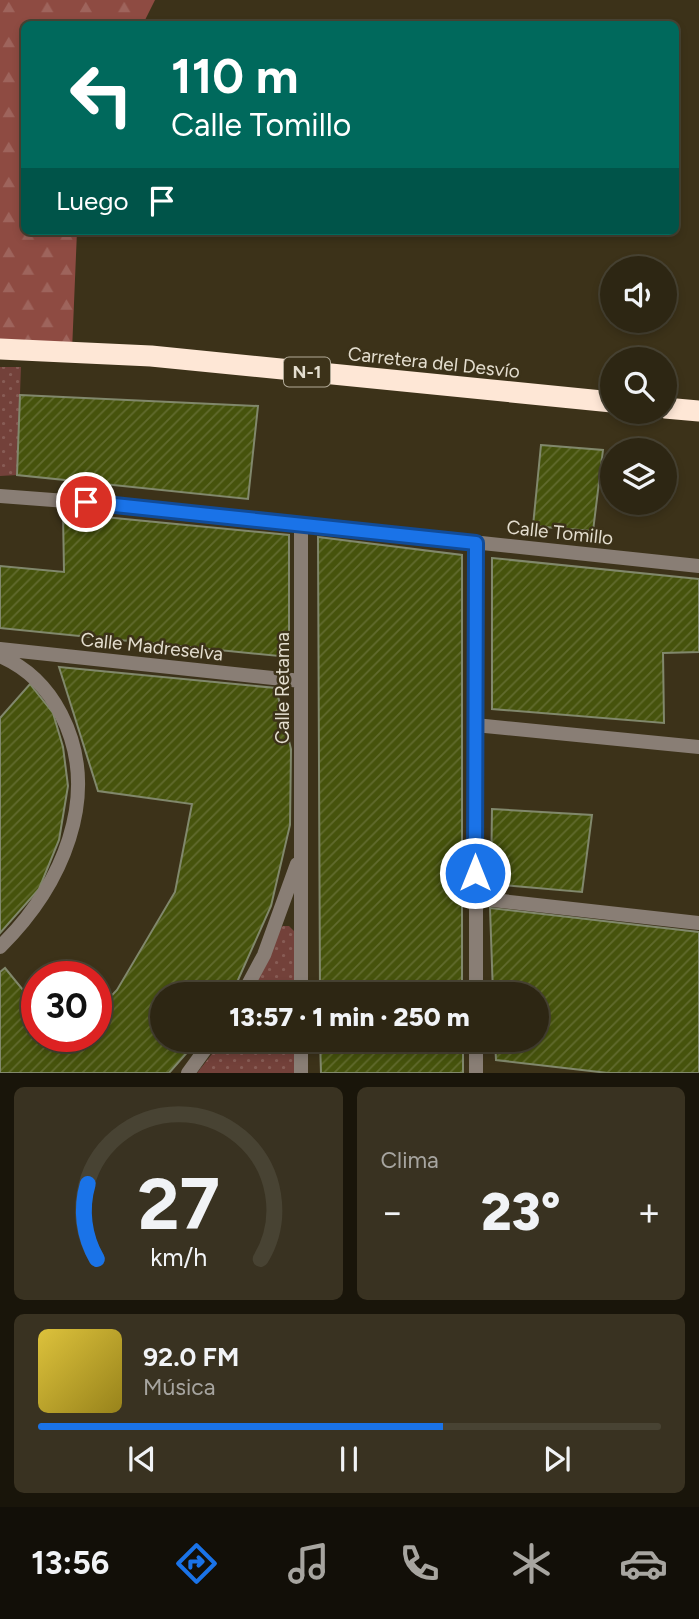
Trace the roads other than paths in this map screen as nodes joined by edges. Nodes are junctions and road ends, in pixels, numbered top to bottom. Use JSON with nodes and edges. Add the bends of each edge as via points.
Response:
{"nodes":[{"id":1,"x":0,"y":349,"type":"edge"},
{"id":2,"x":600,"y":401,"type":"edge"},
{"id":3,"x":677,"y":409,"type":"edge"},
{"id":4,"x":699,"y":411,"type":"edge"},
{"id":5,"x":0,"y":496,"type":"edge"},
{"id":6,"x":302,"y":524,"type":"junction"},
{"id":7,"x":476,"y":543,"type":"junction"},
{"id":8,"x":699,"y":566,"type":"edge"},
{"id":9,"x":0,"y":649,"type":"edge"},
{"id":10,"x":0,"y":656,"type":"edge"},
{"id":11,"x":301,"y":681,"type":"junction"},
{"id":12,"x":475,"y":725,"type":"junction"},
{"id":13,"x":699,"y":747,"type":"edge"},
{"id":14,"x":302,"y":853,"type":"junction"},
{"id":15,"x":475,"y":898,"type":"junction"},
{"id":16,"x":699,"y":923,"type":"edge"},
{"id":17,"x":0,"y":947,"type":"edge"},
{"id":18,"x":249,"y":982,"type":"edge"},
{"id":19,"x":301,"y":982,"type":"edge"},
{"id":20,"x":475,"y":982,"type":"edge"},
{"id":21,"x":203,"y":1052,"type":"edge"},
{"id":22,"x":301,"y":1052,"type":"edge"},
{"id":23,"x":476,"y":1052,"type":"edge"},
{"id":24,"x":188,"y":1073,"type":"edge"},
{"id":25,"x":301,"y":1073,"type":"edge"},
{"id":26,"x":476,"y":1073,"type":"edge"}],
"edges":[{"from":1,"to":2,"type":"highway","name":"Carretera del Desvío","number":"N-1","via":[[151,356]]},
{"from":3,"to":4,"type":"highway"},
{"from":5,"to":6,"type":"street","name":"Calle Tomillo"},
{"from":6,"to":7,"type":"street","name":"Calle Tomillo"},
{"from":6,"to":11,"type":"street","name":"Calle Retama"},
{"from":7,"to":8,"type":"street","name":"Calle Tomillo"},
{"from":7,"to":12,"type":"street"},
{"from":9,"to":11,"type":"street","name":"Calle Madreselva"},
{"from":10,"to":17,"type":"street","via":[[25,668],[54,701],[70,732],[79,784],[71,832],[54,876],[29,915]]},
{"from":11,"to":14,"type":"street","name":"Calle Retama"},
{"from":12,"to":13,"type":"street"},
{"from":12,"to":15,"type":"street"},
{"from":14,"to":18,"type":"street","name":"Calle Retama"},
{"from":14,"to":19,"type":"street","name":"Calle Retama"},
{"from":15,"to":16,"type":"street"},
{"from":15,"to":20,"type":"street"},
{"from":21,"to":24,"type":"street"},
{"from":22,"to":25,"type":"street"},
{"from":23,"to":26,"type":"street"}]}
